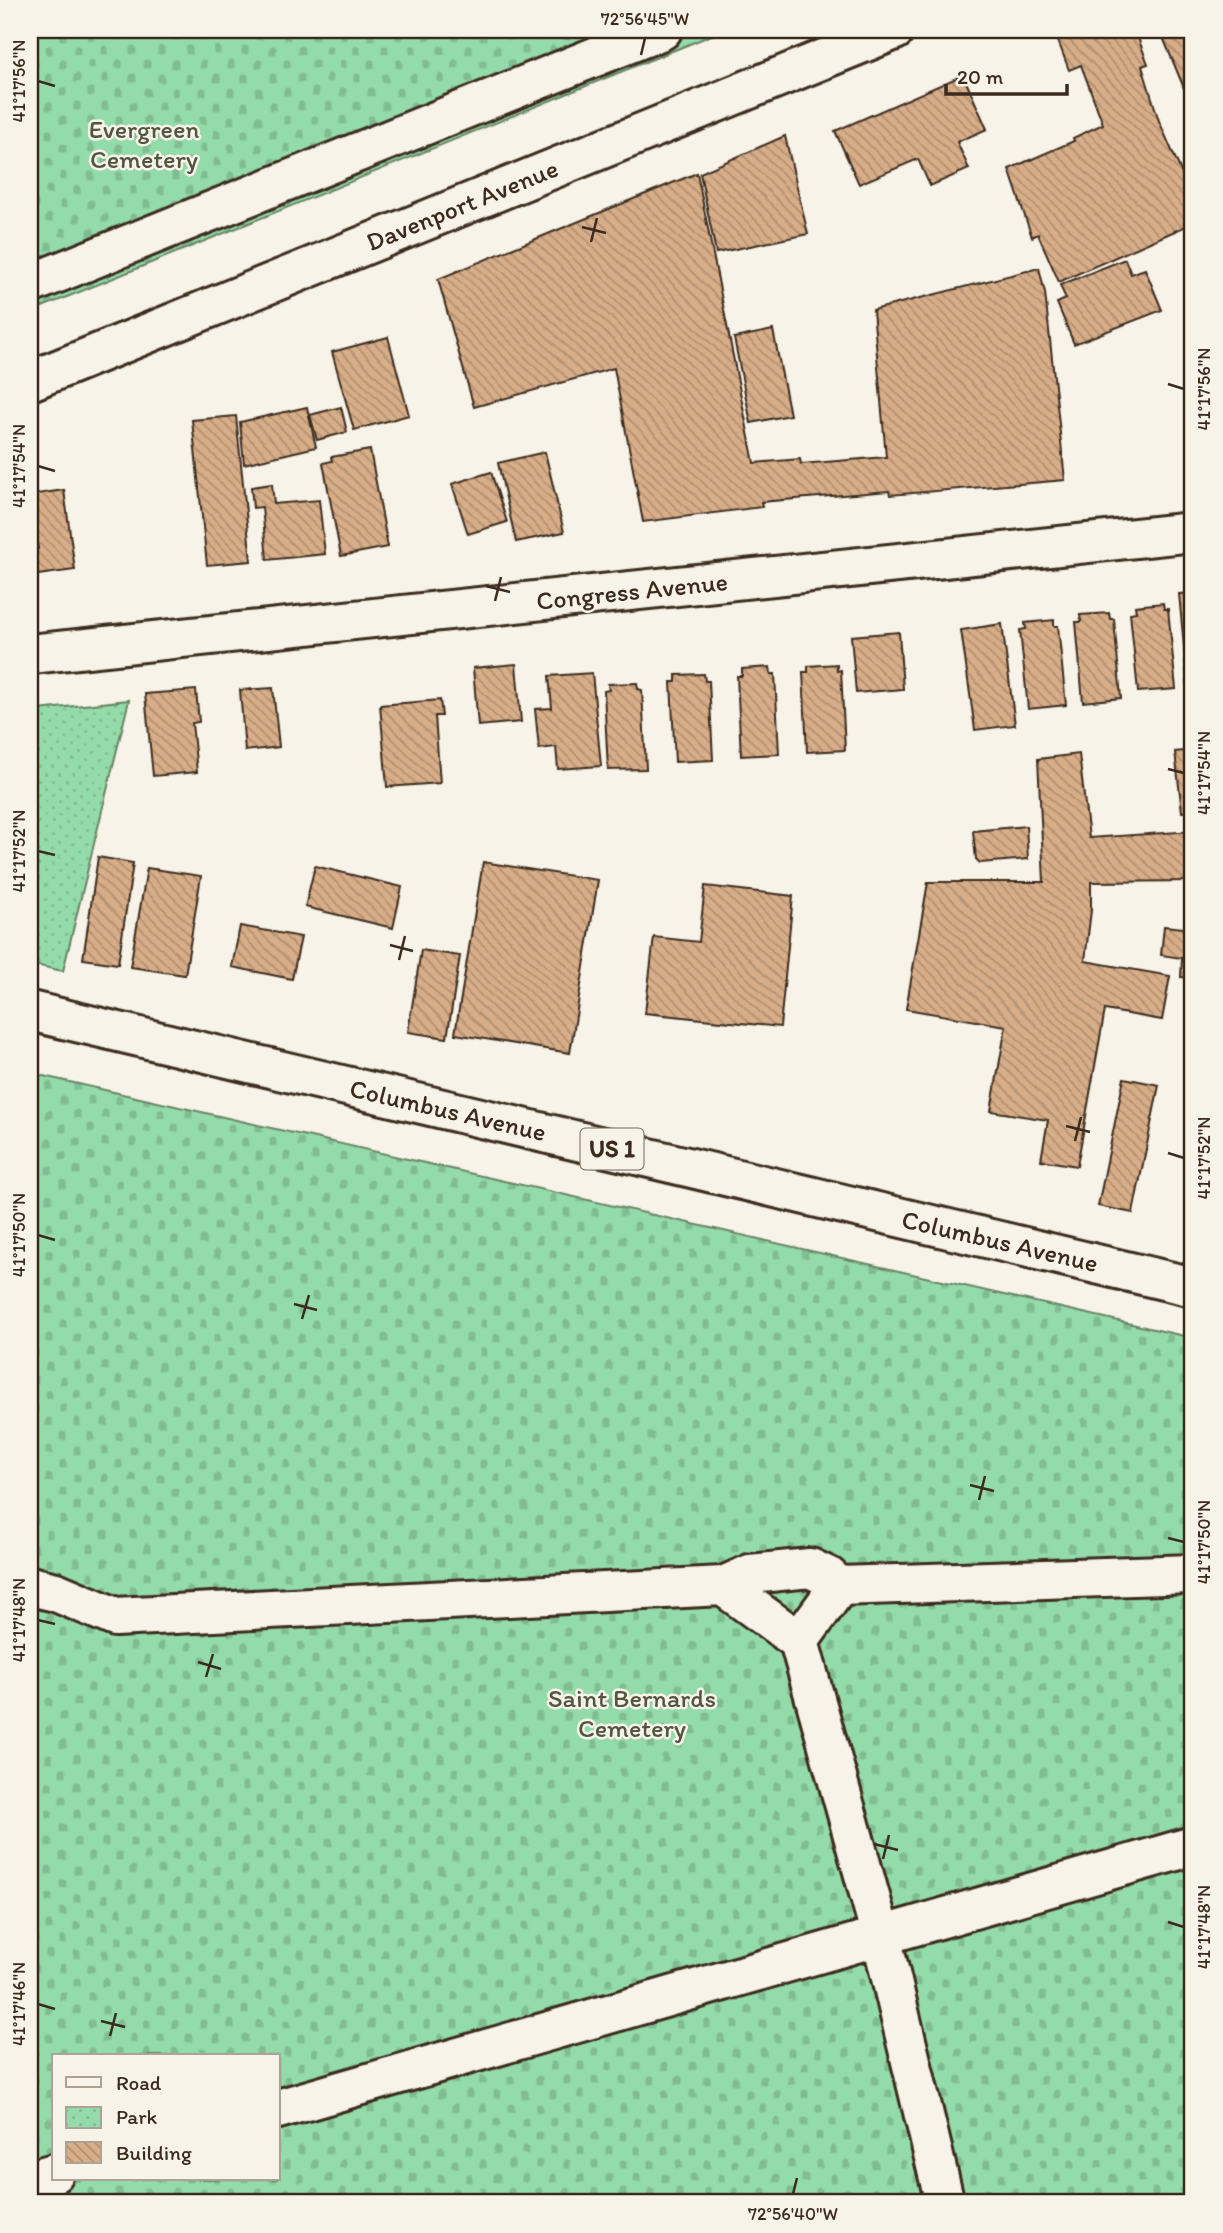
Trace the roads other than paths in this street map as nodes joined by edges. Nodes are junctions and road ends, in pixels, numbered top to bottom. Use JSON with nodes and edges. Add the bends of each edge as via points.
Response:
{"nodes":[{"id":1,"x":662,"y":30,"type":"edge"},
{"id":2,"x":895,"y":30,"type":"edge"},
{"id":3,"x":30,"y":284,"type":"edge"},
{"id":4,"x":30,"y":381,"type":"edge"},
{"id":5,"x":1193,"y":532,"type":"edge"},
{"id":6,"x":30,"y":654,"type":"edge"},
{"id":7,"x":30,"y":1011,"type":"edge"},
{"id":8,"x":1193,"y":1287,"type":"edge"},
{"id":9,"x":1193,"y":1574,"type":"edge"},
{"id":10,"x":30,"y":1586,"type":"edge"},
{"id":11,"x":723,"y":1586,"type":"junction"},
{"id":12,"x":839,"y":1586,"type":"junction"},
{"id":13,"x":799,"y":1641,"type":"junction"},
{"id":14,"x":1193,"y":1846,"type":"edge"},
{"id":15,"x":881,"y":1936,"type":"junction"},
{"id":16,"x":280,"y":2108,"type":"edge"},
{"id":17,"x":52,"y":2174,"type":"edge"},
{"id":18,"x":30,"y":2180,"type":"edge"},
{"id":19,"x":945,"y":2203,"type":"edge"}],
"edges":[{"from":1,"to":3,"type":"main road"},
{"from":2,"to":4,"type":"main road","name":"Davenport Avenue"},
{"from":5,"to":6,"type":"main road","name":"Congress Avenue"},
{"from":7,"to":8,"type":"main road","name":"Columbus Avenue","number":"US 1"},
{"from":9,"to":12,"type":"main road"},
{"from":10,"to":11,"type":"main road","via":[[114,1617]]},
{"from":11,"to":12,"type":"main road","via":[[750,1574],[810,1568]]},
{"from":11,"to":13,"type":"main road"},
{"from":12,"to":13,"type":"main road"},
{"from":13,"to":15,"type":"main road"},
{"from":14,"to":15,"type":"main road"},
{"from":15,"to":16,"type":"main road"},
{"from":15,"to":19,"type":"main road"},
{"from":17,"to":18,"type":"main road"}]}
